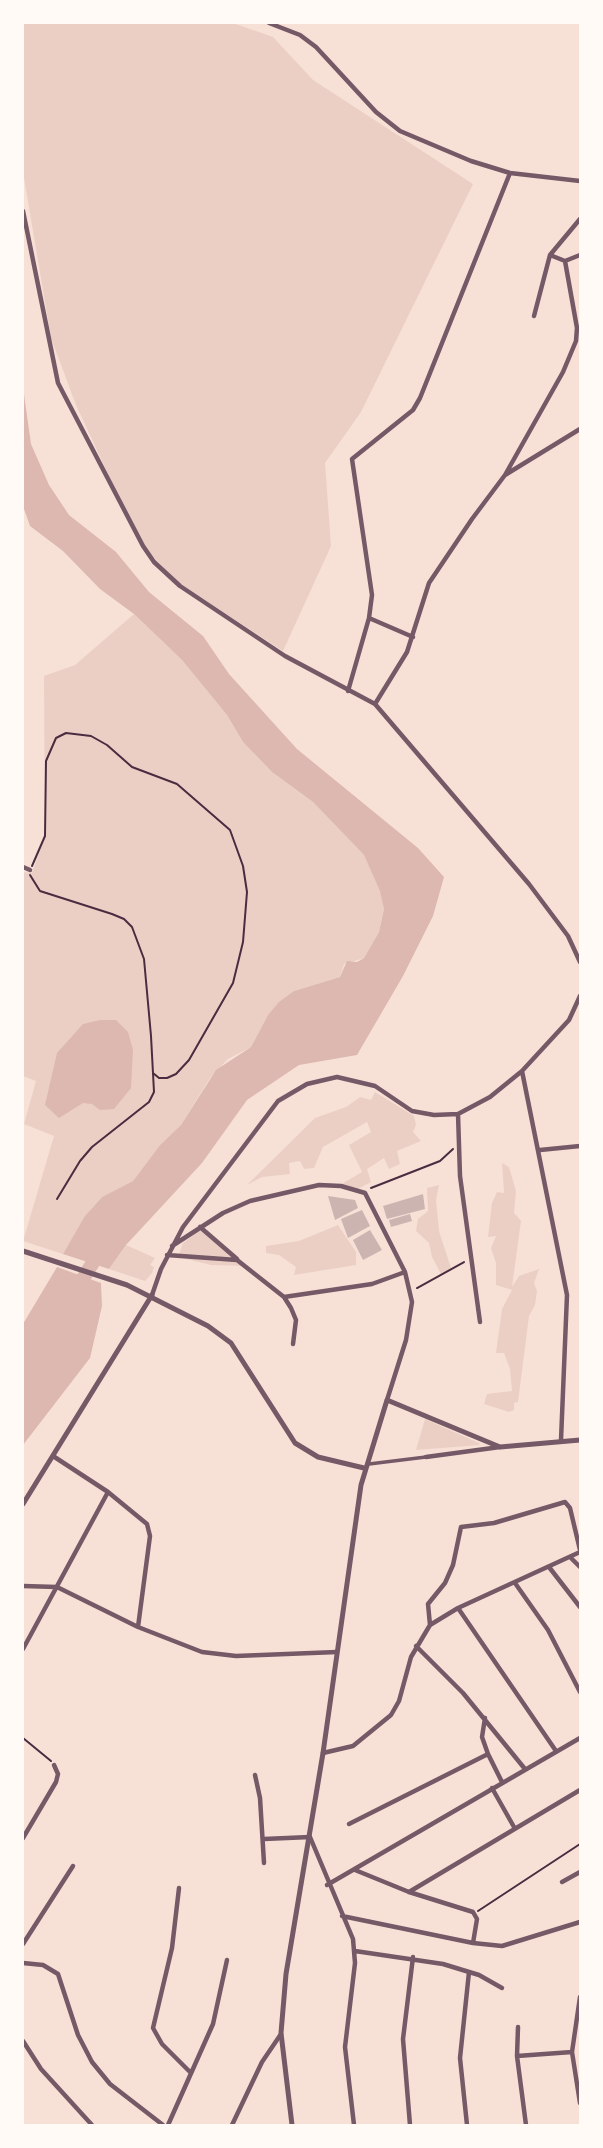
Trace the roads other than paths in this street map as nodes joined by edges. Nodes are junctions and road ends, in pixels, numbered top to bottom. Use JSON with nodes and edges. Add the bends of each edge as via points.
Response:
{"nodes":[{"id":1,"x":269,"y":23,"type":"edge"},
{"id":2,"x":510,"y":173,"type":"junction"},
{"id":3,"x":580,"y":181,"type":"edge"},
{"id":4,"x":23,"y":211,"type":"edge"},
{"id":5,"x":580,"y":219,"type":"edge"},
{"id":6,"x":550,"y":255,"type":"junction"},
{"id":7,"x":580,"y":255,"type":"edge"},
{"id":8,"x":565,"y":261,"type":"junction"},
{"id":9,"x":534,"y":316,"type":"dead end"},
{"id":10,"x":580,"y":429,"type":"edge"},
{"id":11,"x":505,"y":475,"type":"junction"},
{"id":12,"x":369,"y":618,"type":"junction"},
{"id":13,"x":413,"y":637,"type":"junction"},
{"id":14,"x":348,"y":691,"type":"junction"},
{"id":15,"x":375,"y":704,"type":"junction"},
{"id":16,"x":23,"y":867,"type":"edge"},
{"id":17,"x":30,"y":870,"type":"road end"},
{"id":18,"x":580,"y":962,"type":"edge"},
{"id":19,"x":580,"y":996,"type":"edge"},
{"id":20,"x":522,"y":1071,"type":"junction"},
{"id":21,"x":458,"y":1114,"type":"junction"},
{"id":22,"x":580,"y":1146,"type":"edge"},
{"id":23,"x":540,"y":1150,"type":"junction"},
{"id":24,"x":200,"y":1227,"type":"junction"},
{"id":25,"x":171,"y":1247,"type":"junction"},
{"id":26,"x":23,"y":1251,"type":"edge"},
{"id":27,"x":167,"y":1255,"type":"junction"},
{"id":28,"x":237,"y":1260,"type":"junction"},
{"id":29,"x":405,"y":1272,"type":"junction"},
{"id":30,"x":152,"y":1295,"type":"junction"},
{"id":31,"x":284,"y":1297,"type":"junction"},
{"id":32,"x":480,"y":1322,"type":"dead end"},
{"id":33,"x":293,"y":1344,"type":"dead end"},
{"id":34,"x":387,"y":1400,"type":"junction"},
{"id":35,"x":561,"y":1440,"type":"junction"},
{"id":36,"x":580,"y":1440,"type":"edge"},
{"id":37,"x":500,"y":1447,"type":"junction"},
{"id":38,"x":53,"y":1456,"type":"junction"},
{"id":39,"x":426,"y":1457,"type":"joint"},
{"id":40,"x":365,"y":1466,"type":"junction"},
{"id":41,"x":108,"y":1492,"type":"junction"},
{"id":42,"x":23,"y":1504,"type":"edge"},
{"id":43,"x":580,"y":1551,"type":"edge"},
{"id":44,"x":570,"y":1557,"type":"junction"},
{"id":45,"x":549,"y":1567,"type":"junction"},
{"id":46,"x":580,"y":1567,"type":"edge"},
{"id":47,"x":515,"y":1583,"type":"junction"},
{"id":48,"x":23,"y":1586,"type":"edge"},
{"id":49,"x":57,"y":1587,"type":"junction"},
{"id":50,"x":580,"y":1607,"type":"edge"},
{"id":51,"x":458,"y":1608,"type":"junction"},
{"id":52,"x":430,"y":1625,"type":"junction"},
{"id":53,"x":138,"y":1627,"type":"junction"},
{"id":54,"x":416,"y":1646,"type":"junction"},
{"id":55,"x":23,"y":1649,"type":"edge"},
{"id":56,"x":337,"y":1652,"type":"junction"},
{"id":57,"x":580,"y":1692,"type":"edge"},
{"id":58,"x":485,"y":1718,"type":"junction"},
{"id":59,"x":580,"y":1738,"type":"edge"},
{"id":60,"x":556,"y":1751,"type":"junction"},
{"id":61,"x":323,"y":1753,"type":"junction"},
{"id":62,"x":488,"y":1754,"type":"junction"},
{"id":63,"x":54,"y":1765,"type":"road end"},
{"id":64,"x":525,"y":1769,"type":"junction"},
{"id":65,"x":256,"y":1775,"type":"dead end"},
{"id":66,"x":502,"y":1782,"type":"junction"},
{"id":67,"x":492,"y":1788,"type":"junction"},
{"id":68,"x":580,"y":1790,"type":"edge"},
{"id":69,"x":349,"y":1824,"type":"dead end"},
{"id":70,"x":514,"y":1827,"type":"junction"},
{"id":71,"x":310,"y":1837,"type":"junction"},
{"id":72,"x":23,"y":1838,"type":"edge"},
{"id":73,"x":264,"y":1839,"type":"junction"},
{"id":74,"x":264,"y":1863,"type":"dead end"},
{"id":75,"x":74,"y":1866,"type":"dead end"},
{"id":76,"x":354,"y":1870,"type":"junction"},
{"id":77,"x":580,"y":1872,"type":"edge"},
{"id":78,"x":562,"y":1882,"type":"dead end"},
{"id":79,"x":327,"y":1885,"type":"junction"},
{"id":80,"x":179,"y":1888,"type":"dead end"},
{"id":81,"x":409,"y":1892,"type":"junction"},
{"id":82,"x":341,"y":1916,"type":"junction"},
{"id":83,"x":580,"y":1922,"type":"edge"},
{"id":84,"x":473,"y":1943,"type":"junction"},
{"id":85,"x":23,"y":1944,"type":"edge"},
{"id":86,"x":355,"y":1951,"type":"junction"},
{"id":87,"x":413,"y":1957,"type":"junction"},
{"id":88,"x":227,"y":1960,"type":"dead end"},
{"id":89,"x":23,"y":1963,"type":"edge"},
{"id":90,"x":468,"y":1972,"type":"junction"},
{"id":91,"x":502,"y":1989,"type":"dead end"},
{"id":92,"x":580,"y":1997,"type":"edge"},
{"id":93,"x":518,"y":2027,"type":"dead end"},
{"id":94,"x":281,"y":2033,"type":"junction"},
{"id":95,"x":23,"y":2041,"type":"edge"},
{"id":96,"x":572,"y":2052,"type":"junction"},
{"id":97,"x":517,"y":2056,"type":"junction"},
{"id":98,"x":191,"y":2073,"type":"junction"},
{"id":99,"x":580,"y":2103,"type":"edge"},
{"id":100,"x":92,"y":2125,"type":"edge"},
{"id":101,"x":165,"y":2125,"type":"edge"},
{"id":102,"x":232,"y":2125,"type":"edge"},
{"id":103,"x":292,"y":2125,"type":"edge"},
{"id":104,"x":354,"y":2125,"type":"edge"},
{"id":105,"x":410,"y":2125,"type":"edge"},
{"id":106,"x":467,"y":2125,"type":"edge"},
{"id":107,"x":526,"y":2125,"type":"edge"}],
"edges":[{"from":1,"to":2,"type":"street","via":[[316,47],[369,106],[400,131]]},
{"from":2,"to":3,"type":"street"},
{"from":2,"to":12,"type":"street","via":[[412,410],[352,459],[371,585]]},
{"from":4,"to":14,"type":"street","via":[[58,383],[143,546],[180,586],[285,656]]},
{"from":5,"to":6,"type":"street"},
{"from":6,"to":8,"type":"street"},
{"from":6,"to":9,"type":"street"},
{"from":7,"to":8,"type":"street"},
{"from":8,"to":11,"type":"street","via":[[576,341]]},
{"from":10,"to":11,"type":"street"},
{"from":11,"to":13,"type":"street","via":[[429,583]]},
{"from":12,"to":13,"type":"street"},
{"from":12,"to":14,"type":"street"},
{"from":13,"to":15,"type":"street"},
{"from":14,"to":15,"type":"street"},
{"from":15,"to":18,"type":"street","via":[[529,884],[557,920]]},
{"from":16,"to":17,"type":"street"},
{"from":19,"to":20,"type":"street","via":[[569,1020]]},
{"from":20,"to":21,"type":"street","via":[[490,1097]]},
{"from":20,"to":23,"type":"street"},
{"from":21,"to":25,"type":"street","via":[[412,1111],[375,1086],[351,1078],[307,1084],[278,1101]]},
{"from":21,"to":32,"type":"street","via":[[457,1145]]},
{"from":22,"to":23,"type":"street"},
{"from":23,"to":35,"type":"street","via":[[565,1278]]},
{"from":24,"to":25,"type":"street"},
{"from":24,"to":28,"type":"street"},
{"from":24,"to":29,"type":"street","via":[[236,1206],[300,1188],[341,1185],[365,1193]]},
{"from":25,"to":27,"type":"street"},
{"from":26,"to":30,"type":"street"},
{"from":27,"to":28,"type":"street"},
{"from":27,"to":30,"type":"street"},
{"from":28,"to":31,"type":"street"},
{"from":29,"to":31,"type":"street","via":[[372,1284]]},
{"from":29,"to":34,"type":"street","via":[[412,1311]]},
{"from":30,"to":38,"type":"street"},
{"from":30,"to":40,"type":"street","via":[[231,1343],[295,1443],[318,1457]]},
{"from":31,"to":33,"type":"street","via":[[296,1320]]},
{"from":34,"to":37,"type":"street"},
{"from":34,"to":40,"type":"street"},
{"from":35,"to":36,"type":"street"},
{"from":35,"to":37,"type":"street"},
{"from":37,"to":39,"type":"street"},
{"from":38,"to":41,"type":"street"},
{"from":38,"to":42,"type":"street"},
{"from":39,"to":40,"type":"street"},
{"from":40,"to":56,"type":"street"},
{"from":41,"to":49,"type":"street"},
{"from":41,"to":53,"type":"street","via":[[150,1530]]},
{"from":43,"to":44,"type":"street"},
{"from":43,"to":52,"type":"street","via":[[569,1505],[561,1502],[494,1523],[461,1527],[453,1565],[431,1601]]},
{"from":44,"to":45,"type":"street"},
{"from":44,"to":46,"type":"street"},
{"from":45,"to":47,"type":"street"},
{"from":45,"to":50,"type":"street"},
{"from":47,"to":51,"type":"street"},
{"from":47,"to":57,"type":"street","via":[[548,1630]]},
{"from":48,"to":49,"type":"street"},
{"from":49,"to":53,"type":"street"},
{"from":49,"to":55,"type":"street"},
{"from":51,"to":52,"type":"street"},
{"from":51,"to":60,"type":"street"},
{"from":52,"to":54,"type":"street"},
{"from":53,"to":56,"type":"street","via":[[219,1655]]},
{"from":54,"to":58,"type":"street"},
{"from":54,"to":61,"type":"street","via":[[391,1716],[353,1746]]},
{"from":56,"to":61,"type":"street"},
{"from":58,"to":62,"type":"street","via":[[482,1737]]},
{"from":58,"to":64,"type":"street"},
{"from":59,"to":60,"type":"street"},
{"from":60,"to":64,"type":"street"},
{"from":61,"to":71,"type":"street"},
{"from":62,"to":66,"type":"street"},
{"from":62,"to":69,"type":"street"},
{"from":63,"to":72,"type":"street","via":[[56,1782]]},
{"from":64,"to":66,"type":"street"},
{"from":65,"to":73,"type":"street"},
{"from":66,"to":67,"type":"street"},
{"from":67,"to":70,"type":"street"},
{"from":67,"to":76,"type":"street"},
{"from":68,"to":70,"type":"street"},
{"from":70,"to":81,"type":"street"},
{"from":71,"to":73,"type":"street"},
{"from":71,"to":79,"type":"street"},
{"from":71,"to":94,"type":"street","via":[[286,1974]]},
{"from":73,"to":74,"type":"street"},
{"from":75,"to":85,"type":"street"},
{"from":76,"to":79,"type":"street"},
{"from":76,"to":81,"type":"street"},
{"from":77,"to":78,"type":"street"},
{"from":79,"to":82,"type":"street"},
{"from":80,"to":98,"type":"street","via":[[170,1956],[153,2028]]},
{"from":81,"to":84,"type":"street","via":[[475,1913]]},
{"from":82,"to":84,"type":"street"},
{"from":82,"to":86,"type":"street"},
{"from":83,"to":84,"type":"street","via":[[512,1944]]},
{"from":86,"to":87,"type":"street"},
{"from":86,"to":104,"type":"street","via":[[345,2046]]},
{"from":87,"to":90,"type":"street"},
{"from":87,"to":105,"type":"street","via":[[403,2039]]},
{"from":88,"to":98,"type":"street","via":[[217,2012]]},
{"from":89,"to":101,"type":"street","via":[[43,1965],[58,1975],[92,2062],[110,2084]]},
{"from":90,"to":91,"type":"street"},
{"from":90,"to":106,"type":"street","via":[[460,2058]]},
{"from":92,"to":96,"type":"street"},
{"from":93,"to":97,"type":"street"},
{"from":94,"to":102,"type":"street"},
{"from":94,"to":103,"type":"street"},
{"from":95,"to":100,"type":"street","via":[[41,2070]]},
{"from":96,"to":97,"type":"street"},
{"from":96,"to":99,"type":"street"},
{"from":97,"to":107,"type":"street"},
{"from":98,"to":101,"type":"street"}]}
